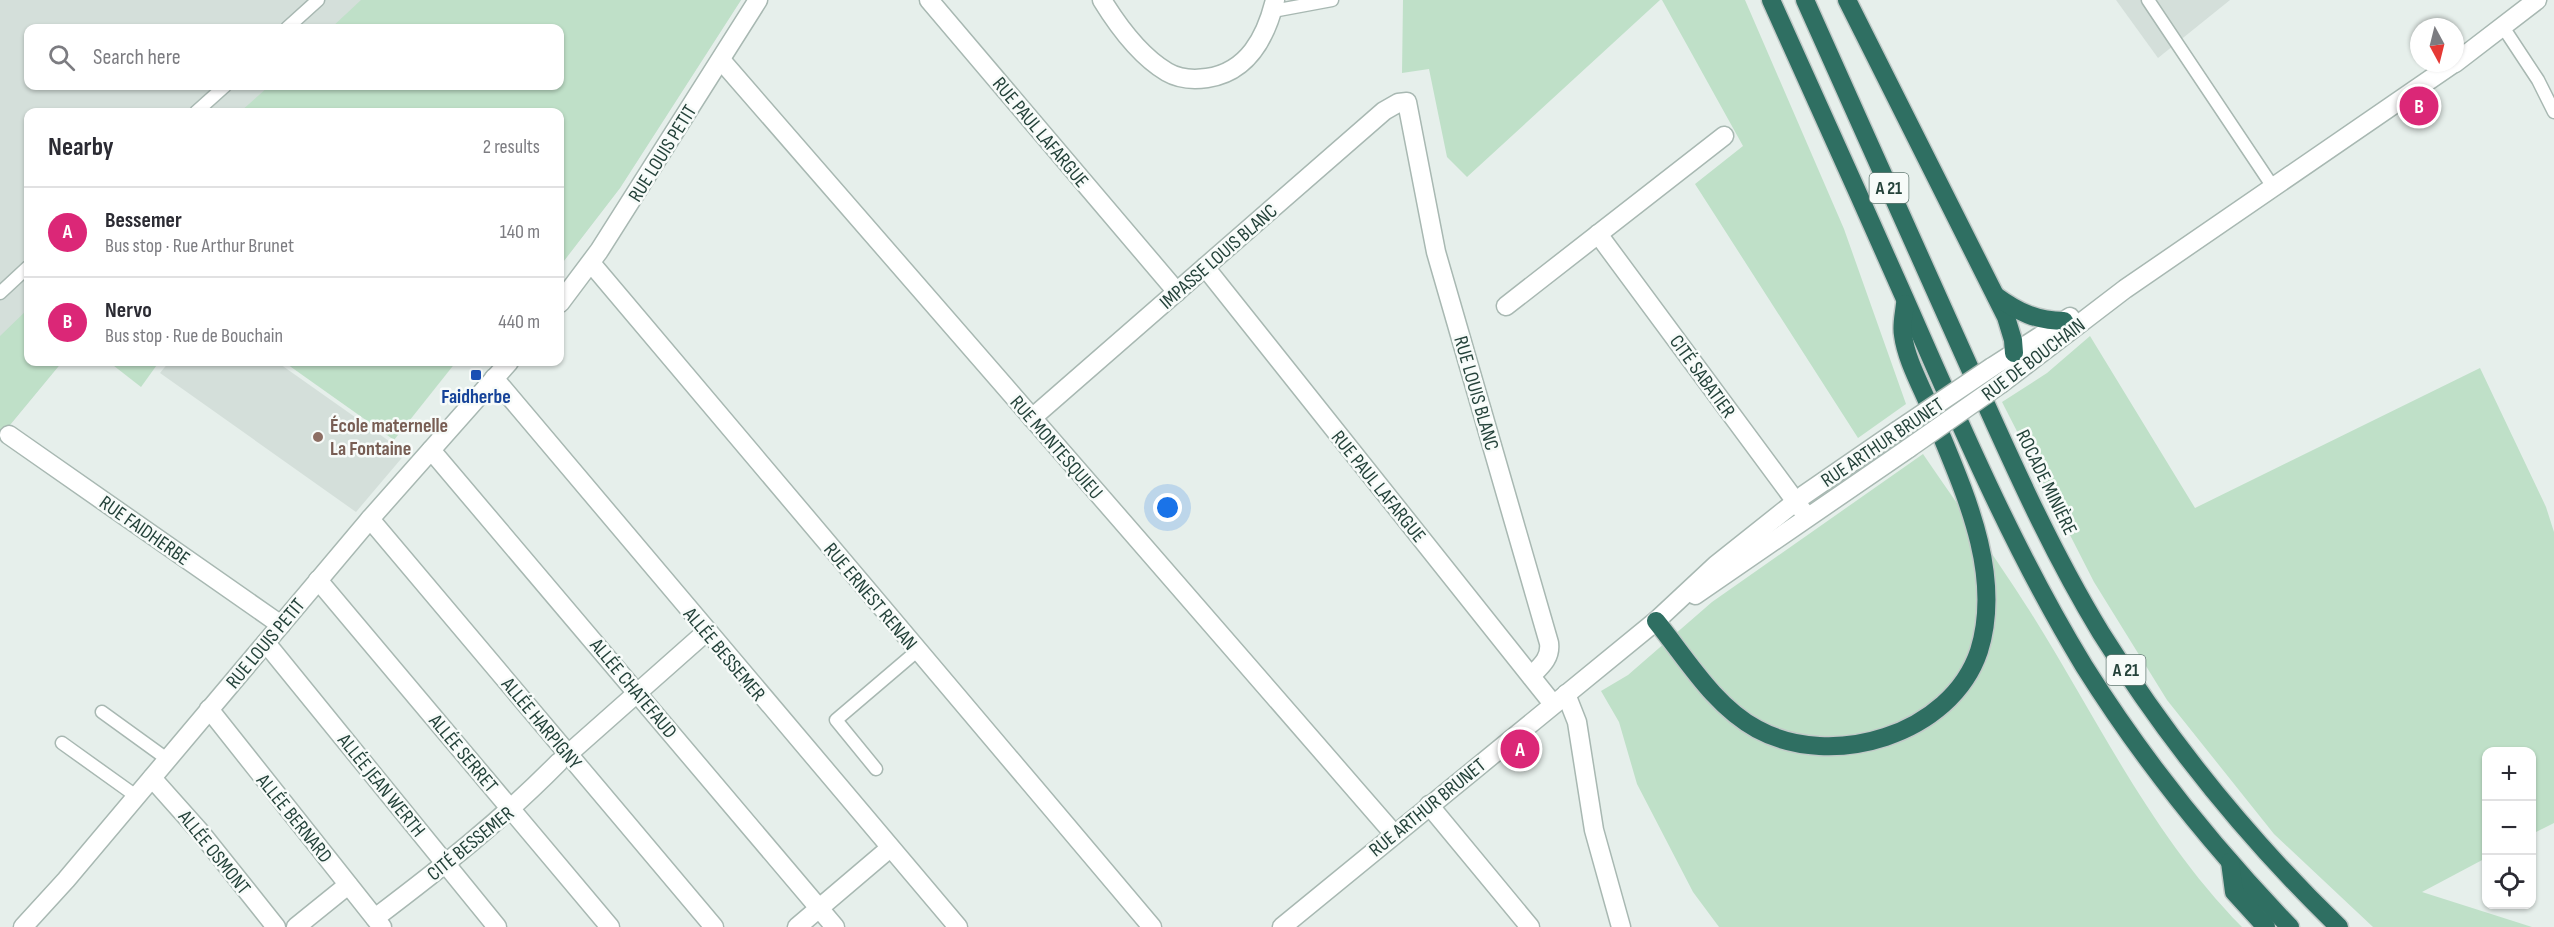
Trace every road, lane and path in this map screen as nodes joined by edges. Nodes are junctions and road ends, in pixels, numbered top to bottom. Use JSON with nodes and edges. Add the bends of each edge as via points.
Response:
{"nodes":[{"id":1,"x":318,"y":0,"type":"edge"},
{"id":2,"x":758,"y":0,"type":"edge"},
{"id":3,"x":929,"y":0,"type":"edge"},
{"id":4,"x":1102,"y":0,"type":"edge"},
{"id":5,"x":1332,"y":0,"type":"edge"},
{"id":6,"x":1771,"y":0,"type":"edge"},
{"id":7,"x":1805,"y":0,"type":"edge"},
{"id":8,"x":1847,"y":0,"type":"edge"},
{"id":9,"x":2148,"y":0,"type":"edge"},
{"id":10,"x":2531,"y":2,"type":"edge"},
{"id":11,"x":1274,"y":5,"type":"edge"},
{"id":12,"x":291,"y":24,"type":"edge"},
{"id":13,"x":2503,"y":27,"type":"junction"},
{"id":14,"x":2464,"y":56,"type":"edge"},
{"id":15,"x":721,"y":60,"type":"junction"},
{"id":16,"x":2442,"y":72,"type":"edge"},
{"id":17,"x":221,"y":90,"type":"edge"},
{"id":18,"x":1407,"y":102,"type":"joint"},
{"id":19,"x":200,"y":108,"type":"edge"},
{"id":20,"x":2554,"y":111,"type":"edge"},
{"id":21,"x":1725,"y":135,"type":"dead end"},
{"id":22,"x":2273,"y":186,"type":"junction"},
{"id":23,"x":1598,"y":234,"type":"junction"},
{"id":24,"x":591,"y":263,"type":"junction"},
{"id":25,"x":1205,"y":267,"type":"junction"},
{"id":26,"x":24,"y":271,"type":"edge"},
{"id":27,"x":2125,"y":289,"type":"junction"},
{"id":28,"x":1177,"y":292,"type":"junction"},
{"id":29,"x":0,"y":293,"type":"edge"},
{"id":30,"x":1995,"y":295,"type":"junction"},
{"id":31,"x":564,"y":298,"type":"edge"},
{"id":32,"x":1905,"y":300,"type":"junction"},
{"id":33,"x":1506,"y":306,"type":"dead end"},
{"id":34,"x":2064,"y":321,"type":"junction"},
{"id":35,"x":2014,"y":353,"type":"junction"},
{"id":36,"x":505,"y":366,"type":"edge"},
{"id":37,"x":494,"y":378,"type":"junction"},
{"id":38,"x":2004,"y":382,"type":"junction"},
{"id":39,"x":1032,"y":417,"type":"junction"},
{"id":40,"x":9,"y":435,"type":"dead end"},
{"id":41,"x":1909,"y":448,"type":"joint"},
{"id":42,"x":431,"y":450,"type":"junction"},
{"id":43,"x":1795,"y":502,"type":"junction"},
{"id":44,"x":1808,"y":518,"type":"junction"},
{"id":45,"x":370,"y":519,"type":"junction"},
{"id":46,"x":318,"y":580,"type":"junction"},
{"id":47,"x":1656,"y":621,"type":"junction"},
{"id":48,"x":280,"y":625,"type":"junction"},
{"id":49,"x":706,"y":632,"type":"junction"},
{"id":50,"x":266,"y":643,"type":"junction"},
{"id":51,"x":917,"y":651,"type":"junction"},
{"id":52,"x":1531,"y":676,"type":"junction"},
{"id":53,"x":638,"y":692,"type":"junction"},
{"id":54,"x":1560,"y":699,"type":"junction"},
{"id":55,"x":208,"y":710,"type":"junction"},
{"id":56,"x":102,"y":712,"type":"dead end"},
{"id":57,"x":62,"y":742,"type":"dead end"},
{"id":58,"x":575,"y":748,"type":"dead end"},
{"id":59,"x":168,"y":759,"type":"junction"},
{"id":60,"x":559,"y":762,"type":"dead end"},
{"id":61,"x":876,"y":769,"type":"dead end"},
{"id":62,"x":152,"y":778,"type":"junction"},
{"id":63,"x":136,"y":795,"type":"junction"},
{"id":64,"x":1429,"y":806,"type":"junction"},
{"id":65,"x":512,"y":810,"type":"junction"},
{"id":66,"x":1394,"y":834,"type":"junction"},
{"id":67,"x":890,"y":848,"type":"junction"},
{"id":68,"x":2230,"y":862,"type":"junction"},
{"id":69,"x":446,"y":864,"type":"junction"},
{"id":70,"x":348,"y":885,"type":"junction"},
{"id":71,"x":819,"y":908,"type":"junction"},
{"id":72,"x":378,"y":922,"type":"edge"},
{"id":73,"x":23,"y":927,"type":"edge"},
{"id":74,"x":276,"y":927,"type":"edge"},
{"id":75,"x":296,"y":927,"type":"edge"},
{"id":76,"x":497,"y":927,"type":"edge"},
{"id":77,"x":610,"y":927,"type":"edge"},
{"id":78,"x":714,"y":927,"type":"edge"},
{"id":79,"x":797,"y":927,"type":"edge"},
{"id":80,"x":836,"y":927,"type":"edge"},
{"id":81,"x":958,"y":927,"type":"edge"},
{"id":82,"x":1152,"y":927,"type":"edge"},
{"id":83,"x":1282,"y":927,"type":"edge"},
{"id":84,"x":1530,"y":927,"type":"edge"},
{"id":85,"x":1621,"y":927,"type":"edge"},
{"id":86,"x":2266,"y":927,"type":"edge"},
{"id":87,"x":2290,"y":927,"type":"edge"},
{"id":88,"x":2339,"y":927,"type":"edge"}],
"edges":[{"from":1,"to":12,"type":"lane"},
{"from":2,"to":15,"type":"street","name":"RUE LOUIS PETIT"},
{"from":3,"to":28,"type":"street","name":"RUE PAUL LAFARGUE"},
{"from":4,"to":11,"type":"street","via":[[1126,34],[1158,66],[1188,79],[1225,74],[1245,60],[1265,33]]},
{"from":5,"to":11,"type":"lane"},
{"from":6,"to":32,"type":"highway","number":"A 21"},
{"from":7,"to":88,"type":"highway","name":"ROCADE MINIÈRE","number":"A 21","via":[[1995,426],[2080,596],[2186,756],[2260,846]]},
{"from":8,"to":30,"type":"highway"},
{"from":9,"to":22,"type":"lane"},
{"from":10,"to":13,"type":"street"},
{"from":13,"to":14,"type":"street"},
{"from":13,"to":20,"type":"lane"},
{"from":15,"to":24,"type":"street","name":"RUE LOUIS PETIT"},
{"from":15,"to":39,"type":"street","name":"RUE MONTESQUIEU"},
{"from":16,"to":22,"type":"street"},
{"from":17,"to":19,"type":"lane"},
{"from":18,"to":25,"type":"street","name":"IMPASSE LOUIS BLANC","via":[[1384,111]]},
{"from":18,"to":52,"type":"street","name":"RUE LOUIS BLANC","via":[[1436,252],[1549,643],[1545,662]]},
{"from":21,"to":23,"type":"street"},
{"from":22,"to":27,"type":"street"},
{"from":23,"to":33,"type":"street"},
{"from":23,"to":43,"type":"street","name":"CITÉ SABATIER"},
{"from":24,"to":31,"type":"street","name":"RUE LOUIS PETIT"},
{"from":24,"to":51,"type":"street","name":"RUE ERNEST RENAN"},
{"from":25,"to":28,"type":"street","name":"IMPASSE LOUIS BLANC"},
{"from":25,"to":52,"type":"street","name":"RUE PAUL LAFARGUE"},
{"from":26,"to":29,"type":"lane"},
{"from":27,"to":34,"type":"street","name":"RUE ARTHUR BRUNET"},
{"from":27,"to":38,"type":"street","name":"RUE DE BOUCHAIN"},
{"from":28,"to":39,"type":"street","name":"IMPASSE LOUIS BLANC"},
{"from":30,"to":34,"type":"highway","via":[[2031,316]]},
{"from":30,"to":35,"type":"highway","via":[[2010,329]]},
{"from":32,"to":47,"type":"highway","via":[[1902,335],[1970,513],[1985,575],[1982,637],[1973,665],[1959,689],[1925,719],[1881,738],[1831,746],[1784,740],[1750,725],[1720,700]]},
{"from":32,"to":68,"type":"highway","number":"A 21","via":[[2004,519],[2067,637],[2135,742]]},
{"from":34,"to":35,"type":"street","name":"RUE ARTHUR BRUNET"},
{"from":35,"to":38,"type":"street"},
{"from":35,"to":43,"type":"street","name":"RUE ARTHUR BRUNET","bridge":true},
{"from":36,"to":37,"type":"street","name":"RUE LOUIS PETIT"},
{"from":37,"to":42,"type":"street","name":"RUE LOUIS PETIT"},
{"from":37,"to":49,"type":"street","name":"ALLÉE BESSEMER"},
{"from":38,"to":41,"type":"street","name":"RUE DE BOUCHAIN","bridge":true},
{"from":39,"to":66,"type":"street","name":"RUE MONTESQUIEU"},
{"from":40,"to":48,"type":"street","name":"RUE FAIDHERBE"},
{"from":41,"to":44,"type":"street","name":"RUE ARTHUR BRUNET"},
{"from":42,"to":45,"type":"street","name":"RUE LOUIS PETIT"},
{"from":42,"to":53,"type":"street","name":"ALLÉE CHATEFAUD"},
{"from":43,"to":44,"type":"street","name":"CITÉ SABATIER"},
{"from":43,"to":47,"type":"street","name":"RUE ARTHUR BRUNET","via":[[1716,565]]},
{"from":44,"to":47,"type":"street","name":"RUE ARTHUR BRUNET"},
{"from":45,"to":46,"type":"street","name":"RUE LOUIS PETIT"},
{"from":45,"to":78,"type":"street","name":"ALLÉE HARPIGNY"},
{"from":46,"to":48,"type":"street","name":"RUE LOUIS PETIT"},
{"from":46,"to":65,"type":"street","name":"ALLÉE SERRET"},
{"from":47,"to":54,"type":"street","name":"RUE ARTHUR BRUNET"},
{"from":48,"to":50,"type":"street","name":"RUE LOUIS PETIT"},
{"from":49,"to":53,"type":"street"},
{"from":49,"to":67,"type":"street","name":"ALLÉE BESSEMER"},
{"from":50,"to":55,"type":"street","name":"RUE LOUIS PETIT"},
{"from":50,"to":69,"type":"street","name":"ALLÉE JEAN WERTH"},
{"from":51,"to":61,"type":"lane","via":[[836,720]]},
{"from":51,"to":82,"type":"street","name":"RUE ERNEST RENAN"},
{"from":52,"to":54,"type":"street","name":"RUE PAUL LAFARGUE"},
{"from":53,"to":58,"type":"street"},
{"from":53,"to":71,"type":"street","name":"ALLÉE CHATEFAUD"},
{"from":54,"to":64,"type":"street","name":"RUE ARTHUR BRUNET"},
{"from":54,"to":85,"type":"street","name":"RUE PAUL LAFARGUE","via":[[1577,722],[1594,830]]},
{"from":55,"to":59,"type":"street","name":"RUE LOUIS PETIT"},
{"from":55,"to":70,"type":"street","name":"ALLÉE BERNARD"},
{"from":56,"to":59,"type":"lane"},
{"from":57,"to":63,"type":"lane"},
{"from":59,"to":62,"type":"street","name":"RUE LOUIS PETIT"},
{"from":60,"to":65,"type":"street","name":"CITÉ BESSEMER"},
{"from":62,"to":63,"type":"street","name":"RUE LOUIS PETIT"},
{"from":62,"to":74,"type":"street","name":"ALLÉE OSMONT","via":[[201,832]]},
{"from":63,"to":73,"type":"street","name":"RUE LOUIS PETIT"},
{"from":64,"to":66,"type":"street","name":"RUE ARTHUR BRUNET"},
{"from":64,"to":84,"type":"street"},
{"from":65,"to":69,"type":"street","name":"CITÉ BESSEMER"},
{"from":65,"to":77,"type":"street","name":"ALLÉE SERRET"},
{"from":66,"to":83,"type":"street","name":"RUE ARTHUR BRUNET"},
{"from":67,"to":71,"type":"street"},
{"from":67,"to":81,"type":"street","name":"ALLÉE BESSEMER"},
{"from":68,"to":86,"type":"highway","via":[[2234,892]]},
{"from":68,"to":87,"type":"highway","number":"A 21"},
{"from":69,"to":72,"type":"street","name":"CITÉ BESSEMER"},
{"from":69,"to":76,"type":"street","name":"ALLÉE JEAN WERTH"},
{"from":70,"to":72,"type":"street","name":"ALLÉE BERNARD"},
{"from":70,"to":75,"type":"street"},
{"from":71,"to":79,"type":"street"},
{"from":71,"to":80,"type":"street","name":"ALLÉE CHATEFAUD"}]}
